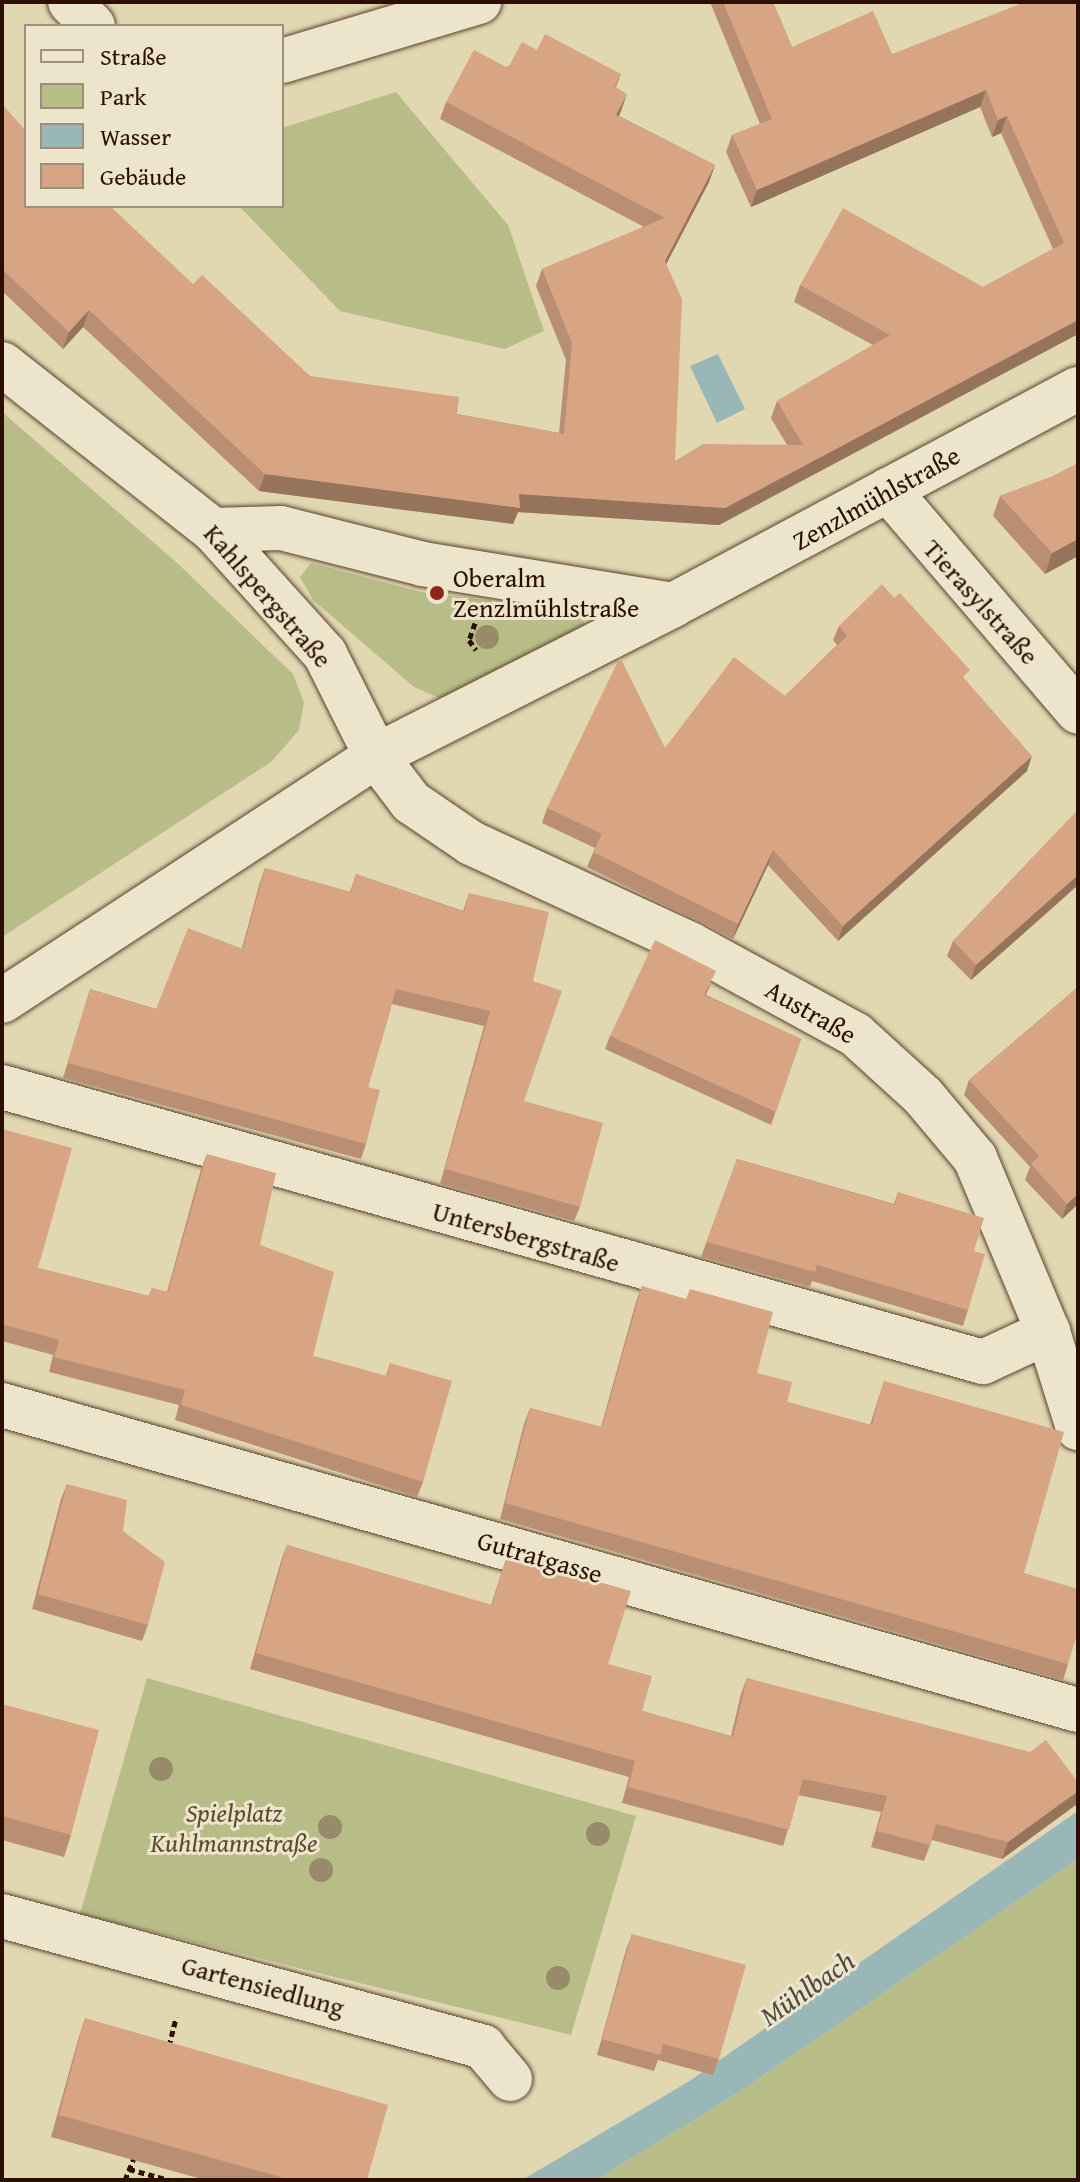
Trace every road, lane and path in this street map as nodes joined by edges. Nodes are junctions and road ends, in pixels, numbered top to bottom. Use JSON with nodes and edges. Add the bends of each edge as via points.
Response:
{"nodes":[{"id":1,"x":70,"y":2,"type":"edge"},
{"id":2,"x":479,"y":2,"type":"edge"},
{"id":3,"x":91,"y":24,"type":"edge"},
{"id":4,"x":284,"y":60,"type":"edge"},
{"id":5,"x":2,"y":364,"type":"edge"},
{"id":6,"x":1078,"y":389,"type":"edge"},
{"id":7,"x":888,"y":490,"type":"junction"},
{"id":8,"x":213,"y":530,"type":"junction"},
{"id":9,"x":673,"y":605,"type":"junction"},
{"id":10,"x":1078,"y":712,"type":"edge"},
{"id":11,"x":376,"y":756,"type":"junction"},
{"id":12,"x":2,"y":1001,"type":"edge"},
{"id":13,"x":2,"y":1087,"type":"edge"},
{"id":14,"x":1048,"y":1332,"type":"junction"},
{"id":15,"x":2,"y":1405,"type":"edge"},
{"id":16,"x":1078,"y":1428,"type":"edge"},
{"id":17,"x":1078,"y":1710,"type":"edge"},
{"id":18,"x":2,"y":1916,"type":"edge"},
{"id":19,"x":188,"y":1965,"type":"junction"},
{"id":20,"x":166,"y":2058,"type":"edge"},
{"id":21,"x":510,"y":2079,"type":"dead end"},
{"id":22,"x":140,"y":2141,"type":"edge"},
{"id":23,"x":129,"y":2169,"type":"junction"},
{"id":24,"x":125,"y":2180,"type":"edge"},
{"id":25,"x":169,"y":2180,"type":"edge"}],
"edges":[{"from":1,"to":3,"type":"street"},
{"from":2,"to":4,"type":"street"},
{"from":5,"to":8,"type":"street","name":"Kahlspergstraße"},
{"from":6,"to":7,"type":"street","name":"Zenzlmühlstraße"},
{"from":7,"to":9,"type":"street","name":"Zenzlmühlstraße"},
{"from":7,"to":10,"type":"street","name":"Tierasylstraße"},
{"from":8,"to":9,"type":"street","via":[[281,528],[423,564]]},
{"from":8,"to":11,"type":"street","name":"Kahlspergstraße","via":[[325,654]]},
{"from":9,"to":11,"type":"street","name":"Zenzlmühlstraße"},
{"from":11,"to":12,"type":"street"},
{"from":11,"to":14,"type":"street","name":"Austraße","via":[[411,802],[471,843],[690,944],[856,1035],[923,1096],[975,1158]]},
{"from":13,"to":14,"type":"street","name":"Untersbergstraße","via":[[983,1362]]},
{"from":14,"to":16,"type":"street","name":"Austraße"},
{"from":15,"to":17,"type":"street","name":"Gutratgasse"},
{"from":18,"to":19,"type":"street","name":"Gartensiedlung"},
{"from":19,"to":20,"type":"path"},
{"from":19,"to":21,"type":"street","name":"Gartensiedlung","via":[[483,2047]]},
{"from":22,"to":23,"type":"path"},
{"from":23,"to":24,"type":"path"},
{"from":23,"to":25,"type":"path"}]}
